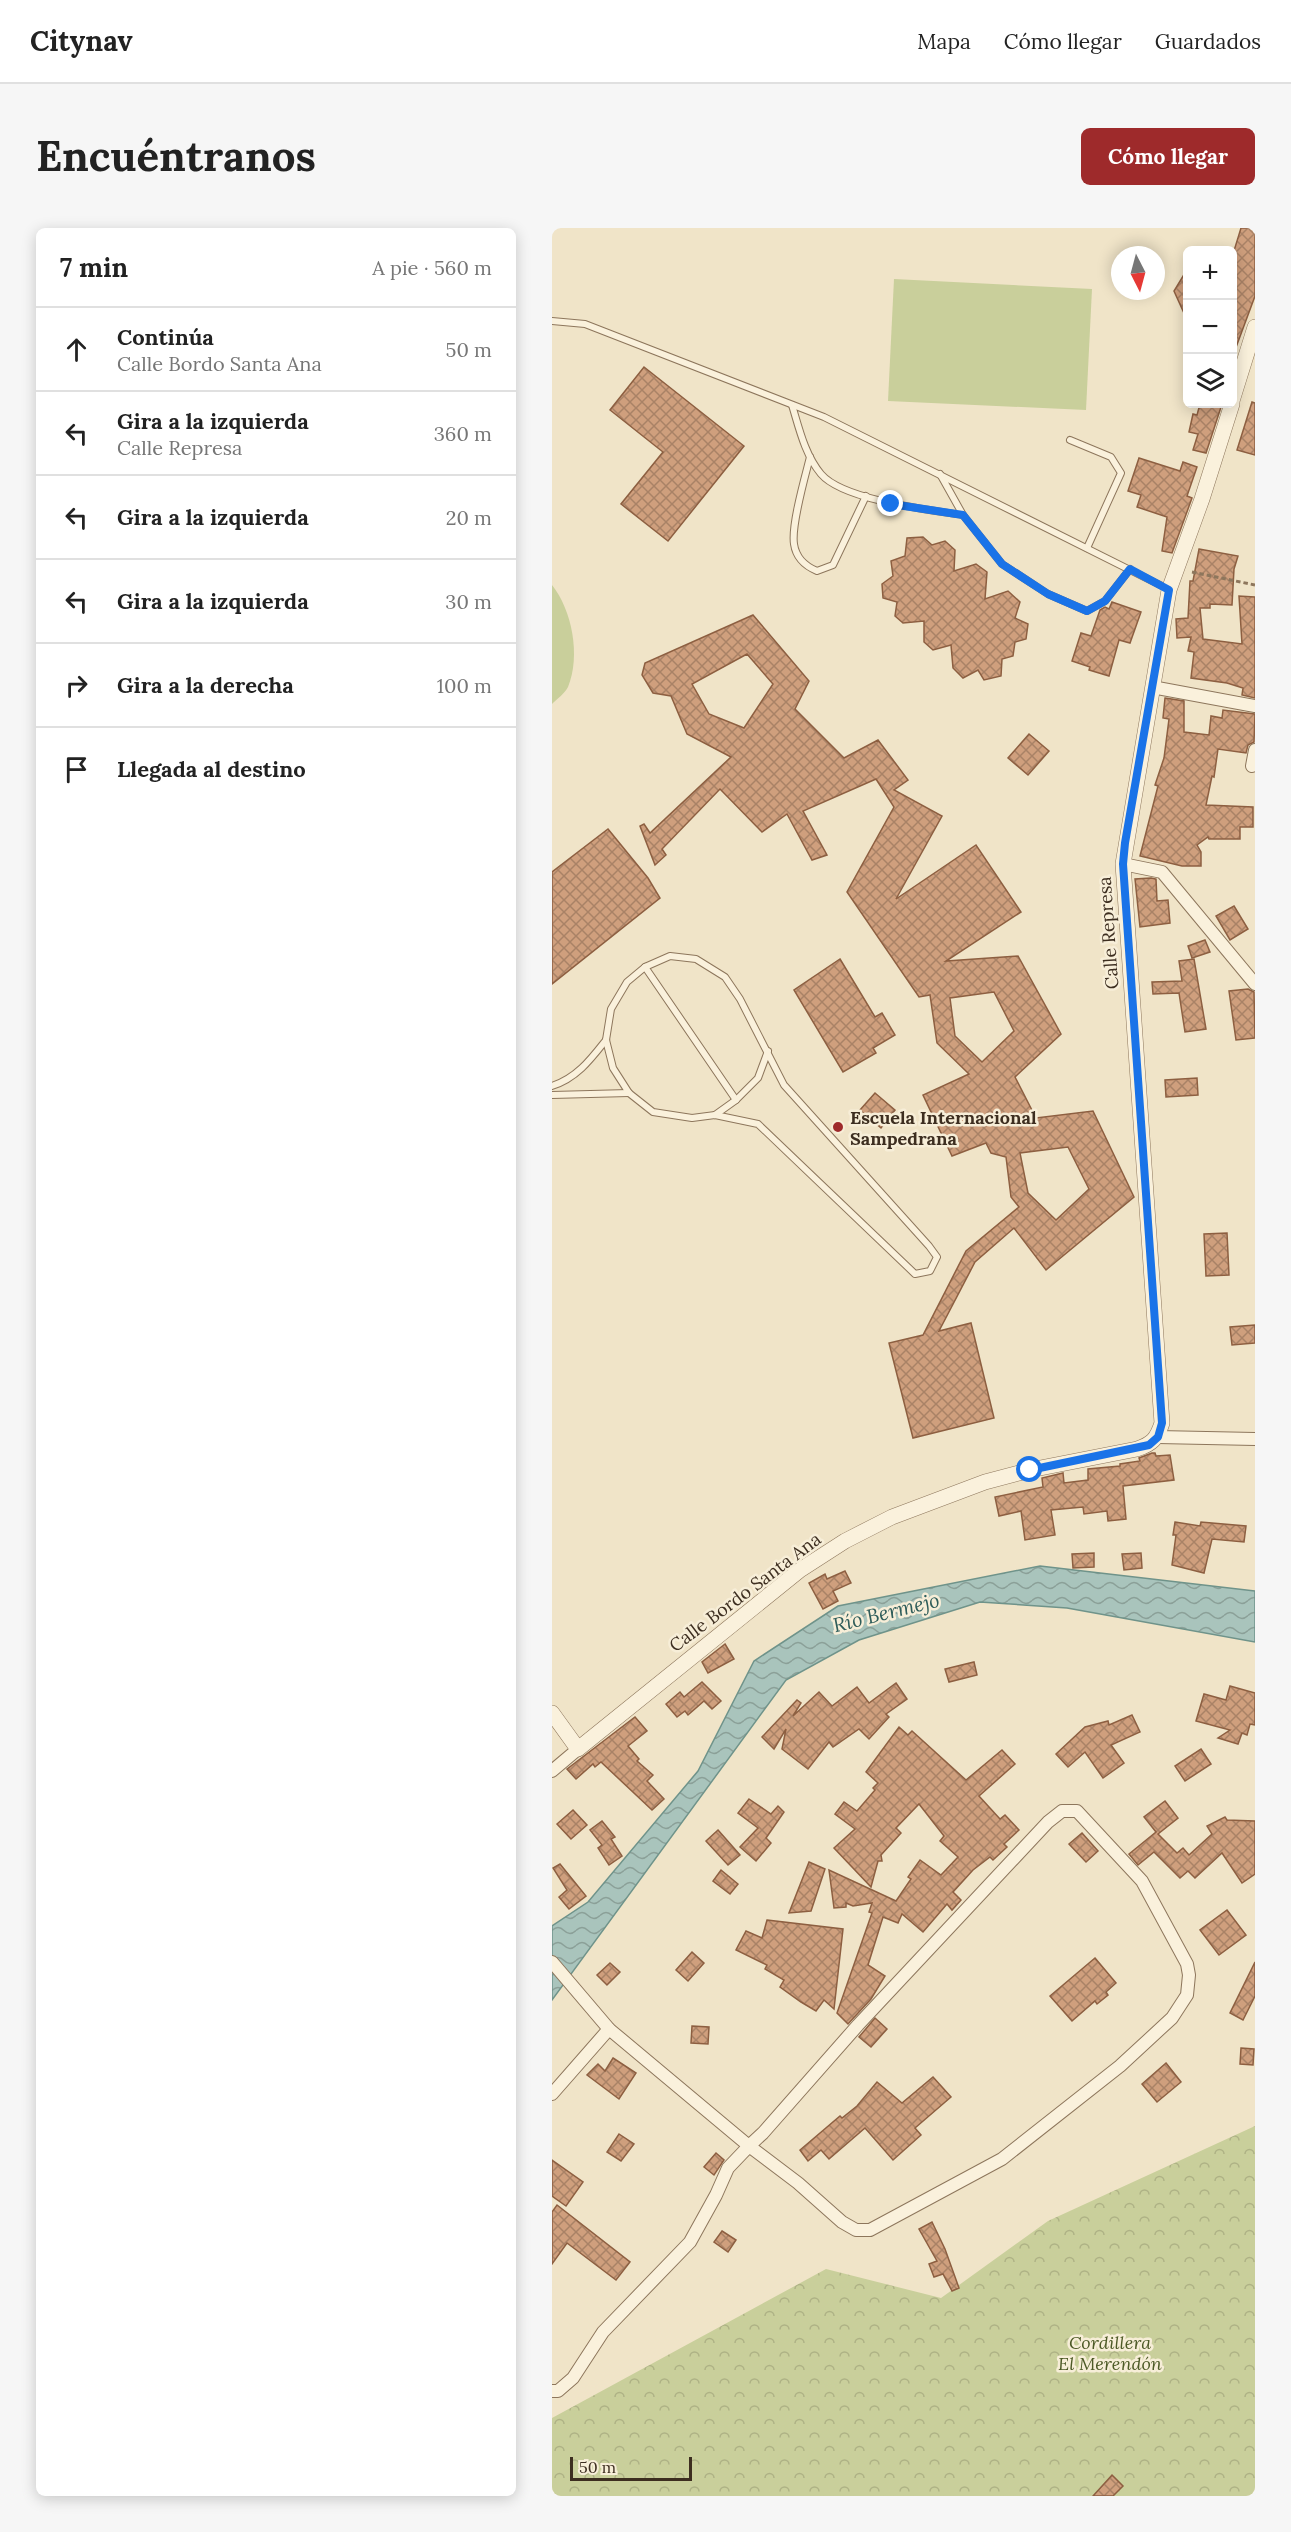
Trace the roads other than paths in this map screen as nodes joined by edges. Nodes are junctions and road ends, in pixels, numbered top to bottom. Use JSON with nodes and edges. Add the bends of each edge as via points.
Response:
{"nodes":[{"id":1,"x":552,"y":321,"type":"edge"},
{"id":2,"x":1255,"y":327,"type":"edge"},
{"id":3,"x":1237,"y":386,"type":"edge"},
{"id":4,"x":792,"y":405,"type":"junction"},
{"id":5,"x":1230,"y":408,"type":"edge"},
{"id":6,"x":1070,"y":440,"type":"dead end"},
{"id":7,"x":810,"y":457,"type":"junction"},
{"id":8,"x":940,"y":474,"type":"junction"},
{"id":9,"x":866,"y":496,"type":"junction"},
{"id":10,"x":963,"y":515,"type":"junction"},
{"id":11,"x":1087,"y":548,"type":"junction"},
{"id":12,"x":1130,"y":569,"type":"junction"},
{"id":13,"x":1169,"y":590,"type":"junction"},
{"id":14,"x":1152,"y":687,"type":"junction"},
{"id":15,"x":1255,"y":706,"type":"edge"},
{"id":16,"x":1255,"y":750,"type":"edge"},
{"id":17,"x":1252,"y":766,"type":"dead end"},
{"id":18,"x":1123,"y":864,"type":"junction"},
{"id":19,"x":645,"y":967,"type":"junction"},
{"id":20,"x":1255,"y":984,"type":"edge"},
{"id":21,"x":606,"y":1040,"type":"junction"},
{"id":22,"x":768,"y":1051,"type":"junction"},
{"id":23,"x":552,"y":1086,"type":"edge"},
{"id":24,"x":628,"y":1093,"type":"junction"},
{"id":25,"x":552,"y":1095,"type":"edge"},
{"id":26,"x":736,"y":1100,"type":"junction"},
{"id":27,"x":715,"y":1115,"type":"junction"},
{"id":28,"x":1158,"y":1437,"type":"junction"},
{"id":29,"x":1255,"y":1439,"type":"edge"},
{"id":30,"x":552,"y":1713,"type":"edge"},
{"id":31,"x":578,"y":1749,"type":"junction"},
{"id":32,"x":552,"y":1771,"type":"edge"},
{"id":33,"x":552,"y":1962,"type":"edge"},
{"id":34,"x":609,"y":2029,"type":"junction"},
{"id":35,"x":552,"y":2094,"type":"edge"},
{"id":36,"x":749,"y":2146,"type":"junction"},
{"id":37,"x":552,"y":2391,"type":"edge"}],
"edges":[{"from":1,"to":4,"type":"lane","via":[[585,324]]},
{"from":2,"to":3,"type":"street","name":"Calle Represa"},
{"from":4,"to":7,"type":"lane"},
{"from":4,"to":8,"type":"lane"},
{"from":5,"to":13,"type":"street","name":"Calle Represa"},
{"from":6,"to":11,"type":"lane","via":[[1111,457],[1121,473]]},
{"from":7,"to":9,"type":"lane","via":[[822,475]]},
{"from":7,"to":9,"type":"lane","via":[[794,544],[807,567],[817,571],[833,565]]},
{"from":8,"to":10,"type":"lane"},
{"from":8,"to":11,"type":"lane"},
{"from":9,"to":10,"type":"lane","via":[[891,504]]},
{"from":10,"to":12,"type":"lane","via":[[1002,564],[1048,594],[1087,611],[1105,601]]},
{"from":11,"to":12,"type":"lane"},
{"from":12,"to":13,"type":"lane"},
{"from":13,"to":14,"type":"street","name":"Calle Represa"},
{"from":14,"to":15,"type":"street"},
{"from":14,"to":18,"type":"street","name":"Calle Represa"},
{"from":16,"to":17,"type":"street"},
{"from":18,"to":20,"type":"street","via":[[1162,872]]},
{"from":18,"to":28,"type":"street","name":"Calle Represa","via":[[1162,1423]]},
{"from":19,"to":21,"type":"lane","via":[[627,982],[611,1009]]},
{"from":19,"to":22,"type":"lane","via":[[670,956],[696,959],[725,977]]},
{"from":19,"to":26,"type":"lane"},
{"from":21,"to":23,"type":"lane","via":[[585,1067]]},
{"from":21,"to":24,"type":"lane","via":[[613,1068]]},
{"from":22,"to":26,"type":"lane","via":[[758,1078]]},
{"from":22,"to":27,"type":"lane","via":[[784,1085],[929,1246],[937,1257],[930,1271],[915,1274],[758,1124]]},
{"from":24,"to":25,"type":"lane"},
{"from":24,"to":27,"type":"lane","via":[[654,1112],[692,1119]]},
{"from":26,"to":27,"type":"lane"},
{"from":28,"to":29,"type":"street"},
{"from":28,"to":31,"type":"street","name":"Calle Bordo Santa Ana","via":[[1137,1449],[985,1482],[892,1517],[845,1541],[800,1570]]},
{"from":30,"to":31,"type":"street"},
{"from":31,"to":32,"type":"street","name":"Calle Bordo Santa Ana"},
{"from":33,"to":34,"type":"street"},
{"from":34,"to":35,"type":"street"},
{"from":34,"to":36,"type":"street"},
{"from":36,"to":36,"type":"street","via":[[1062,1811],[1077,1811],[1142,1881],[1187,1965],[1187,1995],[1172,2018],[1120,2066],[1002,2159],[863,2231],[842,2222]]},
{"from":36,"to":37,"type":"street","via":[[728,2168],[690,2241],[603,2332],[573,2378],[558,2391]]}]}
